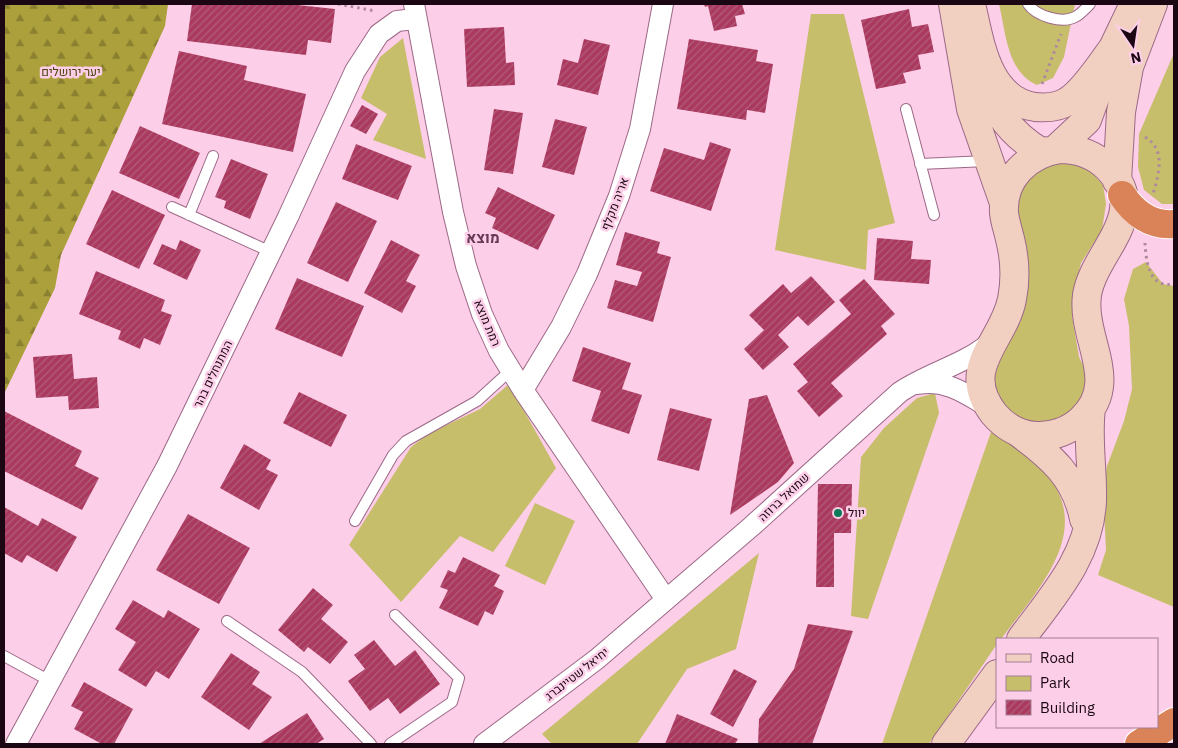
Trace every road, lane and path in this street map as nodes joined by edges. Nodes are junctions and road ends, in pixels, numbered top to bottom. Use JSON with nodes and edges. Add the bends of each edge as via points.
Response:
{"nodes":[{"id":1,"x":664,"y":4,"type":"edge"},
{"id":2,"x":1028,"y":4,"type":"edge"},
{"id":3,"x":1090,"y":4,"type":"edge"},
{"id":4,"x":1134,"y":4,"type":"edge"},
{"id":5,"x":1153,"y":4,"type":"edge"},
{"id":6,"x":966,"y":9,"type":"edge"},
{"id":7,"x":414,"y":12,"type":"edge"},
{"id":8,"x":1113,"y":48,"type":"junction"},
{"id":9,"x":906,"y":109,"type":"dead end"},
{"id":10,"x":1053,"y":150,"type":"junction"},
{"id":11,"x":212,"y":156,"type":"dead end"},
{"id":12,"x":988,"y":161,"type":"junction"},
{"id":13,"x":920,"y":164,"type":"junction"},
{"id":14,"x":1119,"y":188,"type":"junction"},
{"id":15,"x":1004,"y":203,"type":"junction"},
{"id":16,"x":172,"y":207,"type":"dead end"},
{"id":17,"x":189,"y":215,"type":"junction"},
{"id":18,"x":934,"y":215,"type":"dead end"},
{"id":19,"x":1144,"y":217,"type":"junction"},
{"id":20,"x":1174,"y":224,"type":"edge"},
{"id":21,"x":272,"y":252,"type":"junction"},
{"id":22,"x":1174,"y":284,"type":"edge"},
{"id":23,"x":996,"y":338,"type":"junction"},
{"id":24,"x":511,"y":370,"type":"junction"},
{"id":25,"x":523,"y":390,"type":"junction"},
{"id":26,"x":900,"y":392,"type":"junction"},
{"id":27,"x":990,"y":408,"type":"junction"},
{"id":28,"x":1091,"y":408,"type":"junction"},
{"id":29,"x":1017,"y":432,"type":"junction"},
{"id":30,"x":355,"y":521,"type":"dead end"},
{"id":31,"x":1086,"y":533,"type":"junction"},
{"id":32,"x":665,"y":598,"type":"junction"},
{"id":33,"x":395,"y":615,"type":"dead end"},
{"id":34,"x":227,"y":621,"type":"dead end"},
{"id":35,"x":1022,"y":638,"type":"edge"},
{"id":36,"x":4,"y":656,"type":"edge"},
{"id":37,"x":996,"y":675,"type":"edge"},
{"id":38,"x":50,"y":682,"type":"junction"},
{"id":39,"x":1174,"y":722,"type":"edge"},
{"id":40,"x":16,"y":744,"type":"edge"},
{"id":41,"x":371,"y":744,"type":"edge"},
{"id":42,"x":390,"y":744,"type":"edge"},
{"id":43,"x":484,"y":744,"type":"edge"},
{"id":44,"x":946,"y":744,"type":"edge"},
{"id":45,"x":1139,"y":744,"type":"edge"}],
"edges":[{"from":1,"to":25,"type":"street","name":"אריה מקלף","via":[[640,129],[620,196],[566,318]]},
{"from":2,"to":3,"type":"lane","via":[[1043,16],[1065,20],[1075,17]]},
{"from":4,"to":8,"type":"main road"},
{"from":5,"to":14,"type":"main road","via":[[1129,67],[1121,112]]},
{"from":6,"to":8,"type":"main road","via":[[988,70],[1003,92],[1027,106],[1048,107],[1069,101]]},
{"from":6,"to":10,"type":"main road","via":[[992,102],[1022,139],[1041,152]]},
{"from":6,"to":12,"type":"main road","via":[[971,109]]},
{"from":7,"to":21,"type":"street","name":"המתנחלים בהר","via":[[379,34],[355,71]]},
{"from":7,"to":24,"type":"street","name":"רמת מוצא","via":[[466,266],[482,314]]},
{"from":8,"to":10,"type":"main road","via":[[1086,120]]},
{"from":9,"to":13,"type":"lane"},
{"from":10,"to":14,"type":"main road","via":[[1078,151],[1095,158],[1109,170]]},
{"from":10,"to":15,"type":"main road","via":[[1032,158],[1018,170]]},
{"from":11,"to":17,"type":"lane"},
{"from":12,"to":13,"type":"lane"},
{"from":12,"to":15,"type":"main road"},
{"from":13,"to":18,"type":"lane"},
{"from":14,"to":19,"type":"highway","via":[[1129,206]]},
{"from":14,"to":28,"type":"main road","via":[[1123,214],[1118,232],[1095,268],[1087,298],[1089,329],[1100,373],[1098,392]]},
{"from":15,"to":23,"type":"main road","via":[[1015,276],[1009,311]]},
{"from":16,"to":17,"type":"lane"},
{"from":17,"to":21,"type":"lane"},
{"from":19,"to":20,"type":"highway","via":[[1154,222]]},
{"from":19,"to":22,"type":"path","via":[[1145,248],[1152,276],[1159,283]]},
{"from":21,"to":38,"type":"street","name":"המתנחלים בהר","via":[[167,466]]},
{"from":23,"to":26,"type":"street","name":"שמואל ברוזה","via":[[970,358],[918,380]]},
{"from":23,"to":27,"type":"main road","via":[[986,353],[981,371],[982,390]]},
{"from":24,"to":25,"type":"street","name":"רמת מוצא"},
{"from":24,"to":30,"type":"lane","via":[[477,401],[406,441],[393,455]]},
{"from":25,"to":32,"type":"street","name":"רמת מוצא"},
{"from":26,"to":27,"type":"street","name":"שמואל ברוזה","via":[[919,384],[942,383]]},
{"from":26,"to":32,"type":"street","name":"שמואל ברוזה","via":[[752,526]]},
{"from":27,"to":29,"type":"main road"},
{"from":28,"to":29,"type":"main road","via":[[1079,422],[1063,432],[1044,436]]},
{"from":28,"to":31,"type":"main road","via":[[1088,428],[1092,502]]},
{"from":29,"to":31,"type":"main road","via":[[1052,458],[1071,481],[1081,505]]},
{"from":31,"to":35,"type":"main road","via":[[1077,561]]},
{"from":32,"to":43,"type":"street","name":"יחיאל שטיינברג","via":[[597,659]]},
{"from":33,"to":42,"type":"lane","via":[[459,678],[452,702]]},
{"from":34,"to":41,"type":"lane","via":[[302,672]]},
{"from":36,"to":38,"type":"lane"},
{"from":37,"to":44,"type":"main road"},
{"from":38,"to":40,"type":"street","name":"המתנחלים בהר"},
{"from":39,"to":45,"type":"highway"}]}
